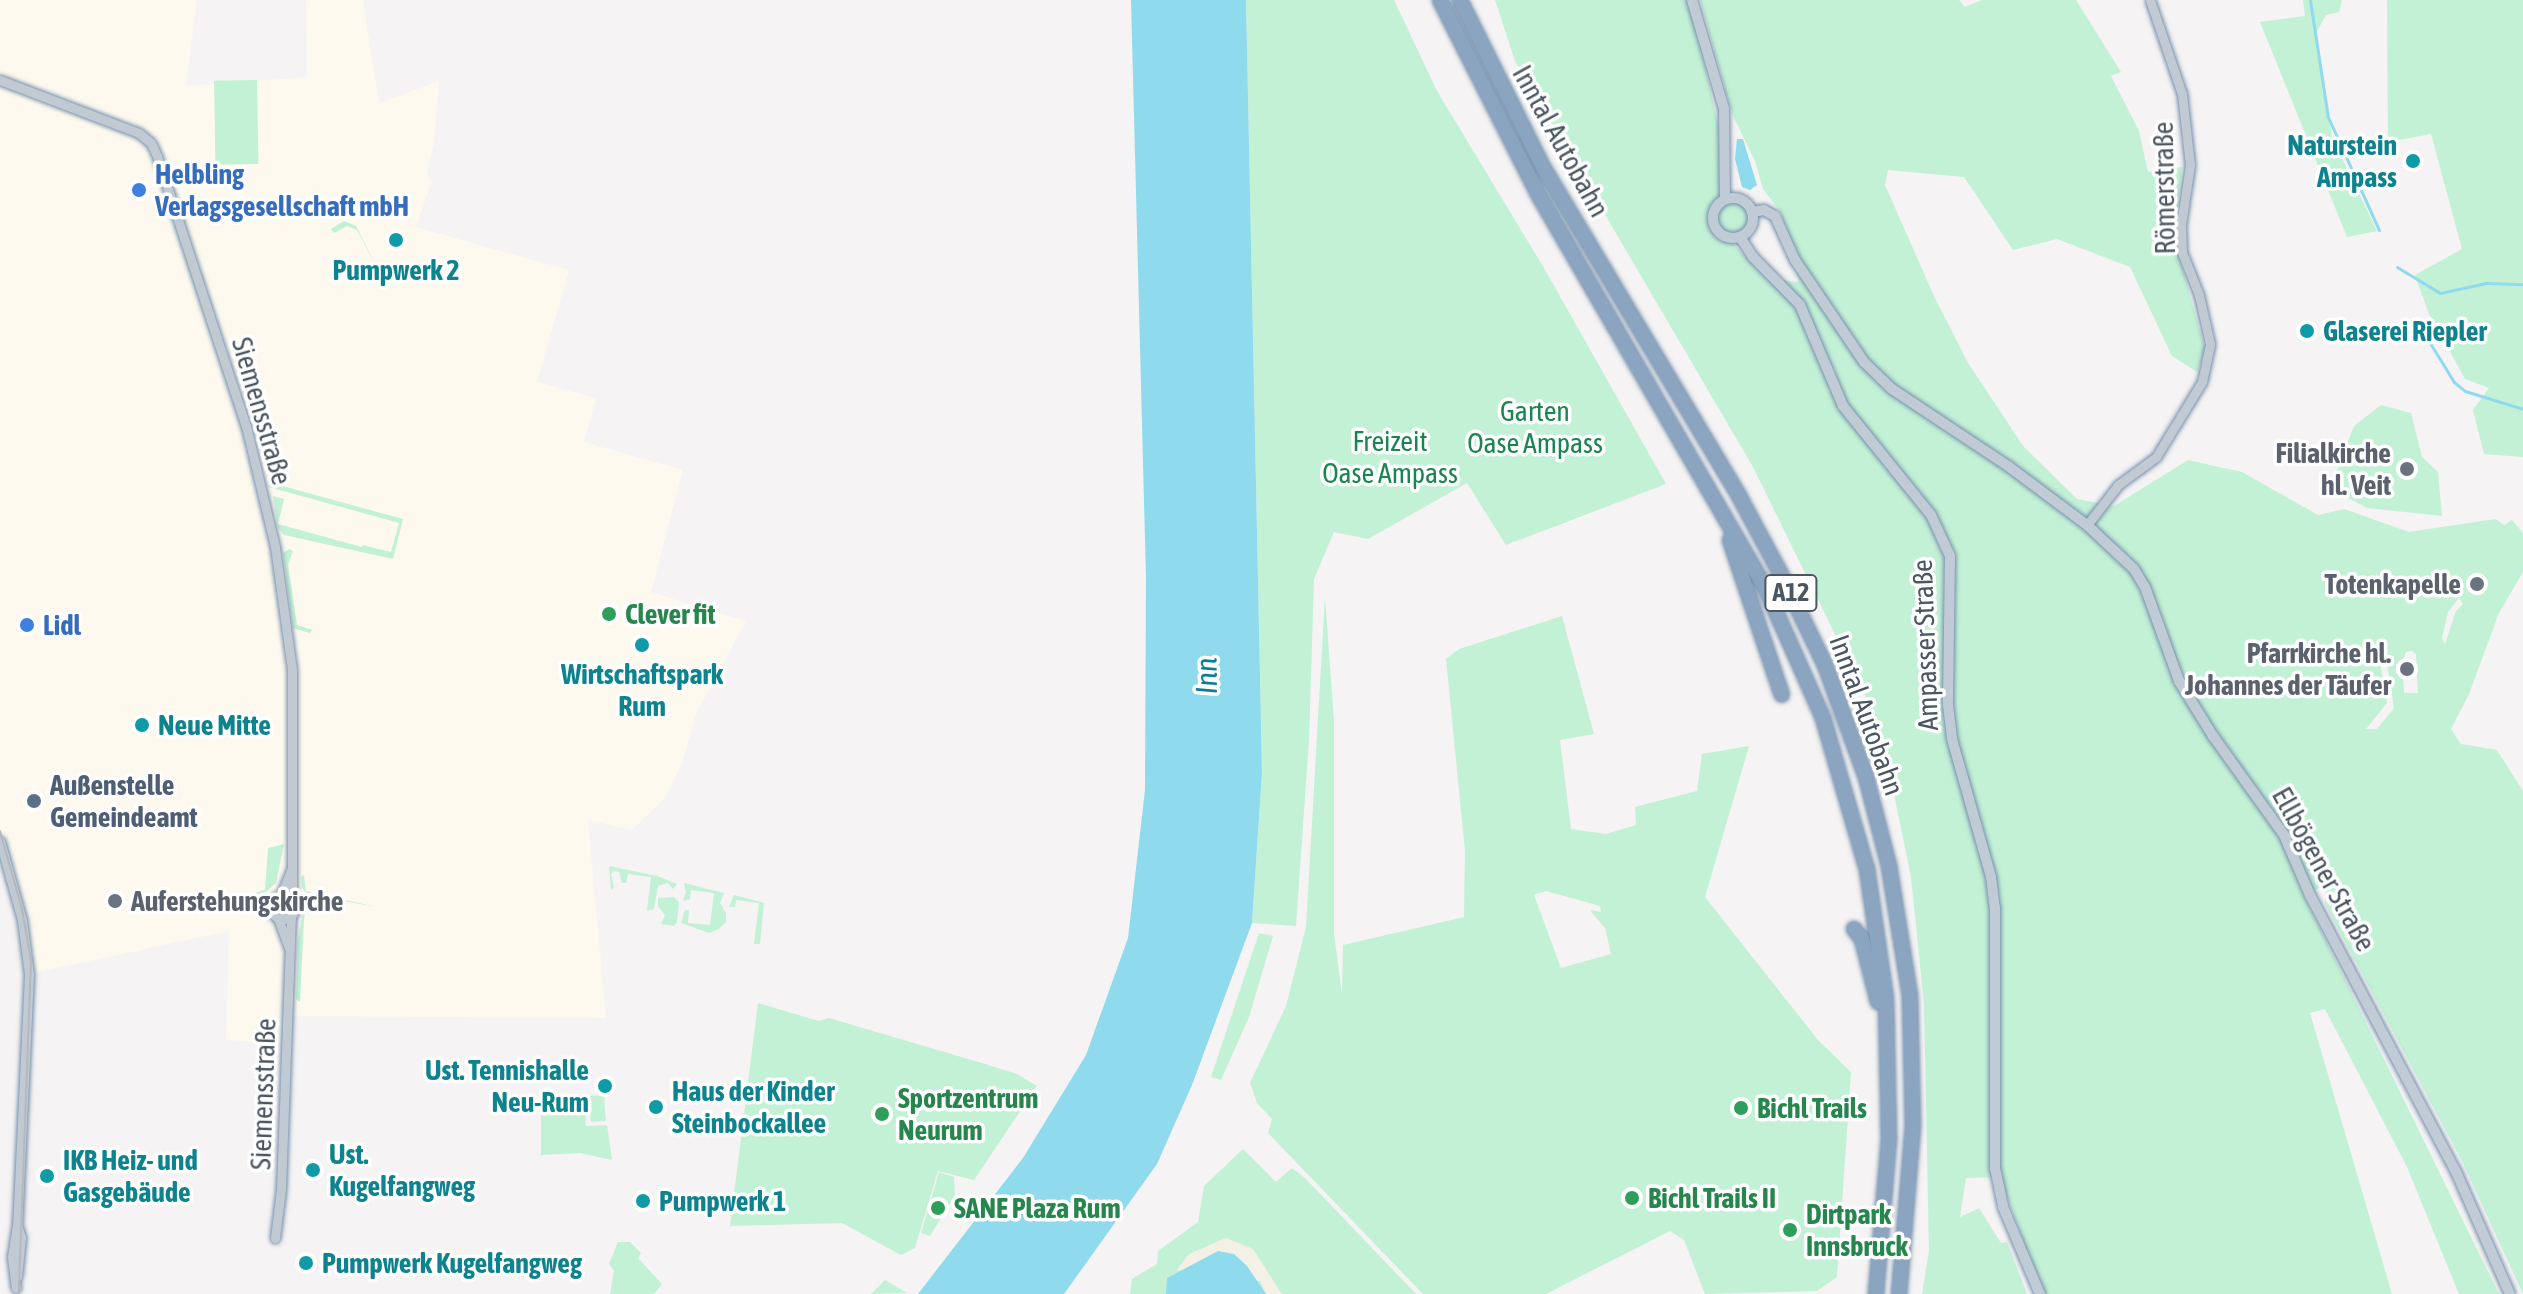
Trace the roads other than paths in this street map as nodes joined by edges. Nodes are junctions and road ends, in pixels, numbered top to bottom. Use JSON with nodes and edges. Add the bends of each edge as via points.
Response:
{"nodes":[{"id":1,"x":1440,"y":0,"type":"edge"},
{"id":2,"x":1460,"y":0,"type":"edge"},
{"id":3,"x":1692,"y":0,"type":"edge"},
{"id":4,"x":2150,"y":0,"type":"edge"},
{"id":5,"x":0,"y":80,"type":"edge"},
{"id":6,"x":1725,"y":199,"type":"junction"},
{"id":7,"x":1752,"y":212,"type":"junction"},
{"id":8,"x":1740,"y":237,"type":"junction"},
{"id":9,"x":1720,"y":505,"type":"junction"},
{"id":10,"x":2087,"y":525,"type":"junction"},
{"id":11,"x":1782,"y":695,"type":"dead end"},
{"id":12,"x":0,"y":841,"type":"edge"},
{"id":13,"x":294,"y":865,"type":"junction"},
{"id":14,"x":281,"y":895,"type":"junction"},
{"id":15,"x":292,"y":900,"type":"junction"},
{"id":16,"x":291,"y":916,"type":"junction"},
{"id":17,"x":278,"y":918,"type":"junction"},
{"id":18,"x":1854,"y":929,"type":"dead end"},
{"id":19,"x":290,"y":951,"type":"junction"},
{"id":20,"x":1888,"y":1025,"type":"junction"},
{"id":21,"x":275,"y":1238,"type":"dead end"},
{"id":22,"x":16,"y":1291,"type":"edge"},
{"id":23,"x":1876,"y":1294,"type":"edge"},
{"id":24,"x":1899,"y":1294,"type":"edge"},
{"id":25,"x":2040,"y":1294,"type":"edge"},
{"id":26,"x":2510,"y":1294,"type":"edge"}],
"edges":[{"from":1,"to":9,"type":"highway","name":"Inntal Autobahn","number":"A12","via":[[1538,194]]},
{"from":2,"to":24,"type":"highway","name":"Inntal Autobahn","number":"A12","via":[[1543,166],[1785,582],[1825,665],[1866,777],[1889,866],[1910,996],[1913,1125]]},
{"from":3,"to":6,"type":"main road","via":[[1724,109]]},
{"from":4,"to":10,"type":"street","name":"Römerstraße","via":[[2182,94],[2190,165],[2182,252],[2210,344],[2202,382],[2156,457],[2113,491]]},
{"from":5,"to":13,"type":"street","name":"Siemensstraße","via":[[139,133],[157,156],[246,426],[275,547],[292,670]]},
{"from":6,"to":7,"type":"main road","via":[[1740,199]]},
{"from":6,"to":8,"type":"main road","via":[[1714,210],[1713,224],[1722,235]]},
{"from":7,"to":8,"type":"main road","via":[[1752,226]]},
{"from":7,"to":10,"type":"main road","name":"Ellbögener Straße","via":[[1760,209],[1775,216],[1795,260],[1864,362],[1892,389]]},
{"from":8,"to":25,"type":"main road","name":"Ampasser Straße","via":[[1800,305],[1843,406],[1931,515],[1950,556],[1952,739],[1995,908],[1995,1168],[2003,1207]]},
{"from":9,"to":11,"type":"highway"},
{"from":9,"to":20,"type":"highway","name":"Inntal Autobahn","number":"A12","via":[[1802,667],[1841,772],[1875,910]]},
{"from":10,"to":26,"type":"main road","name":"Ellbögener Straße","via":[[2134,569],[2191,702],[2276,821],[2457,1174]]},
{"from":12,"to":22,"type":"street","via":[[28,960]]},
{"from":13,"to":14,"type":"street","name":"Siemensstraße"},
{"from":13,"to":15,"type":"street","name":"Siemensstraße"},
{"from":14,"to":15,"type":"street"},
{"from":14,"to":17,"type":"street","via":[[271,905]]},
{"from":15,"to":16,"type":"street"},
{"from":16,"to":17,"type":"street"},
{"from":16,"to":19,"type":"street","name":"Siemensstraße"},
{"from":17,"to":19,"type":"street","name":"Siemensstraße"},
{"from":18,"to":20,"type":"highway","via":[[1862,939]]},
{"from":19,"to":21,"type":"street","name":"Siemensstraße"},
{"from":20,"to":23,"type":"highway","name":"Inntal Autobahn","number":"A12","via":[[1889,1155]]}]}
